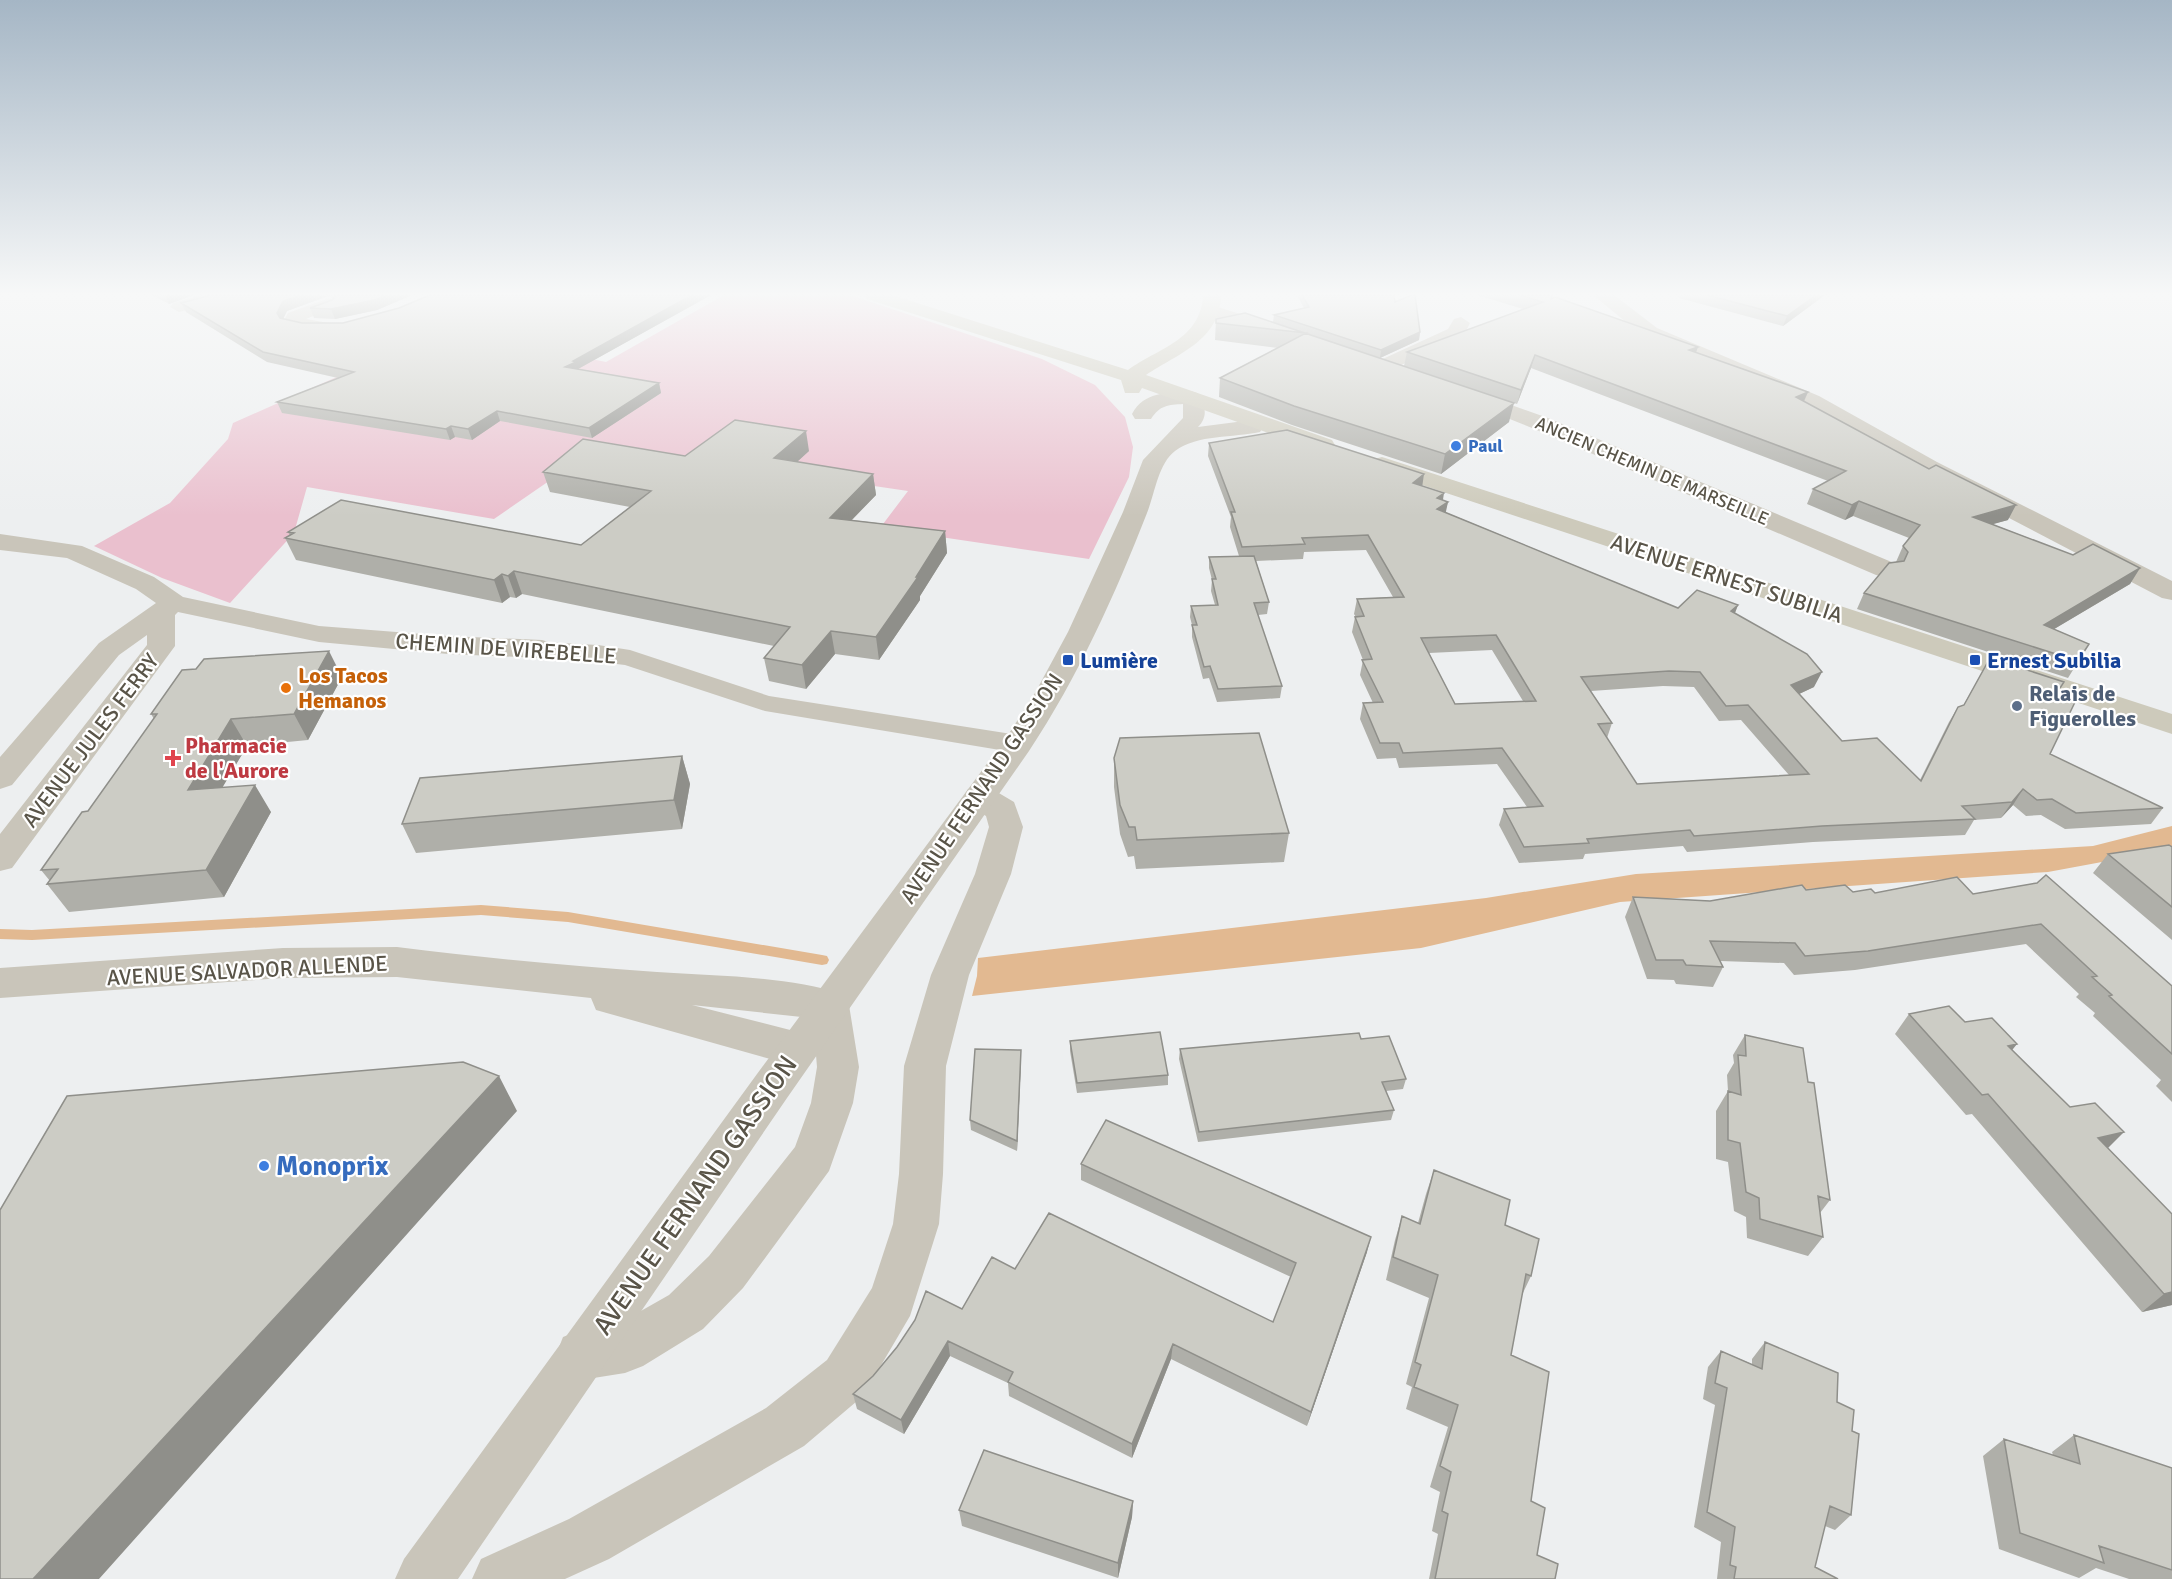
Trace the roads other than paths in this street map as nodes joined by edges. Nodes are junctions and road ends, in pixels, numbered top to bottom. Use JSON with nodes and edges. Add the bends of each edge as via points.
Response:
{"nodes":[{"id":1,"x":1091,"y":369,"type":"edge"},
{"id":2,"x":1101,"y":369,"type":"edge"},
{"id":3,"x":1153,"y":369,"type":"edge"},
{"id":4,"x":1183,"y":369,"type":"edge"},
{"id":5,"x":1387,"y":369,"type":"edge"},
{"id":6,"x":1742,"y":369,"type":"edge"},
{"id":7,"x":1414,"y":378,"type":"edge"},
{"id":8,"x":1132,"y":384,"type":"junction"},
{"id":9,"x":1446,"y":388,"type":"edge"},
{"id":10,"x":1175,"y":393,"type":"junction"},
{"id":11,"x":1252,"y":427,"type":"junction"},
{"id":12,"x":1282,"y":432,"type":"junction"},
{"id":13,"x":1162,"y":452,"type":"junction"},
{"id":14,"x":0,"y":542,"type":"edge"},
{"id":15,"x":1885,"y":569,"type":"edge"},
{"id":16,"x":2172,"y":592,"type":"edge"},
{"id":17,"x":167,"y":609,"type":"junction"},
{"id":18,"x":542,"y":649,"type":"joint"},
{"id":19,"x":2172,"y":724,"type":"edge"},
{"id":20,"x":1018,"y":744,"type":"junction"},
{"id":21,"x":0,"y":778,"type":"edge"},
{"id":22,"x":980,"y":797,"type":"junction"},
{"id":23,"x":0,"y":859,"type":"edge"},
{"id":24,"x":530,"y":978,"type":"junction"},
{"id":25,"x":0,"y":983,"type":"edge"},
{"id":26,"x":829,"y":1005,"type":"junction"},
{"id":27,"x":798,"y":1049,"type":"junction"},
{"id":28,"x":581,"y":1355,"type":"junction"},
{"id":29,"x":424,"y":1579,"type":"edge"},
{"id":30,"x":501,"y":1579,"type":"edge"}],
"edges":[{"from":1,"to":8,"type":"main road"},
{"from":2,"to":8,"type":"main road"},
{"from":3,"to":8,"type":"main road"},
{"from":4,"to":10,"type":"main road"},
{"from":5,"to":7,"type":"street"},
{"from":6,"to":16,"type":"street","via":[[1812,400],[1929,466]]},
{"from":8,"to":10,"type":"street"},
{"from":8,"to":10,"type":"main road"},
{"from":9,"to":15,"type":"street","name":"ANCIEN CHEMIN DE MARSEILLE","via":[[1539,423]]},
{"from":10,"to":11,"type":"main road","name":"AVENUE ERNEST SUBILIA"},
{"from":10,"to":12,"type":"main road","name":"AVENUE ERNEST SUBILIA","via":[[1253,418]]},
{"from":10,"to":13,"type":"street"},
{"from":10,"to":13,"type":"street","name":"AVENUE FERNAND GASSION","via":[[1192,423]]},
{"from":11,"to":12,"type":"main road","name":"AVENUE ERNEST SUBILIA"},
{"from":11,"to":13,"type":"street","via":[[1205,432]]},
{"from":12,"to":19,"type":"main road","name":"AVENUE ERNEST SUBILIA"},
{"from":13,"to":20,"type":"street","name":"AVENUE FERNAND GASSION","via":[[1082,632]]},
{"from":14,"to":17,"type":"street","name":"CHEMIN DE VIREBELLE","via":[[73,551],[145,583]]},
{"from":17,"to":18,"type":"street","name":"CHEMIN DE VIREBELLE","via":[[319,634]]},
{"from":17,"to":21,"type":"street","name":"AVENUE JULES FERRY","via":[[109,649]]},
{"from":17,"to":23,"type":"street","name":"AVENUE JULES FERRY","via":[[161,646]]},
{"from":18,"to":20,"type":"street","name":"CHEMIN DE VIREBELLE","via":[[630,658],[765,703]]},
{"from":20,"to":22,"type":"street","name":"AVENUE FERNAND GASSION"},
{"from":22,"to":26,"type":"street","name":"AVENUE FERNAND GASSION"},
{"from":22,"to":30,"type":"street","via":[[1002,810],[1006,827],[993,874],[950,975],[926,1066],[916,1224],[892,1299],[845,1378],[785,1427],[589,1539]]},
{"from":24,"to":25,"type":"street","name":"AVENUE SALVADOR ALLENDE","via":[[397,962],[295,963]]},
{"from":24,"to":26,"type":"street","name":"AVENUE SALVADOR ALLENDE","via":[[700,989]]},
{"from":24,"to":27,"type":"street","name":"AVENUE SALVADOR ALLENDE"},
{"from":26,"to":27,"type":"street","name":"AVENUE FERNAND GASSION"},
{"from":26,"to":28,"type":"street","name":"AVENUE FERNAND GASSION","via":[[838,1067],[832,1103],[813,1157],[726,1272],[686,1312],[625,1348]]},
{"from":27,"to":28,"type":"street","name":"AVENUE FERNAND GASSION"},
{"from":28,"to":29,"type":"street","name":"AVENUE FERNAND GASSION"}]}
